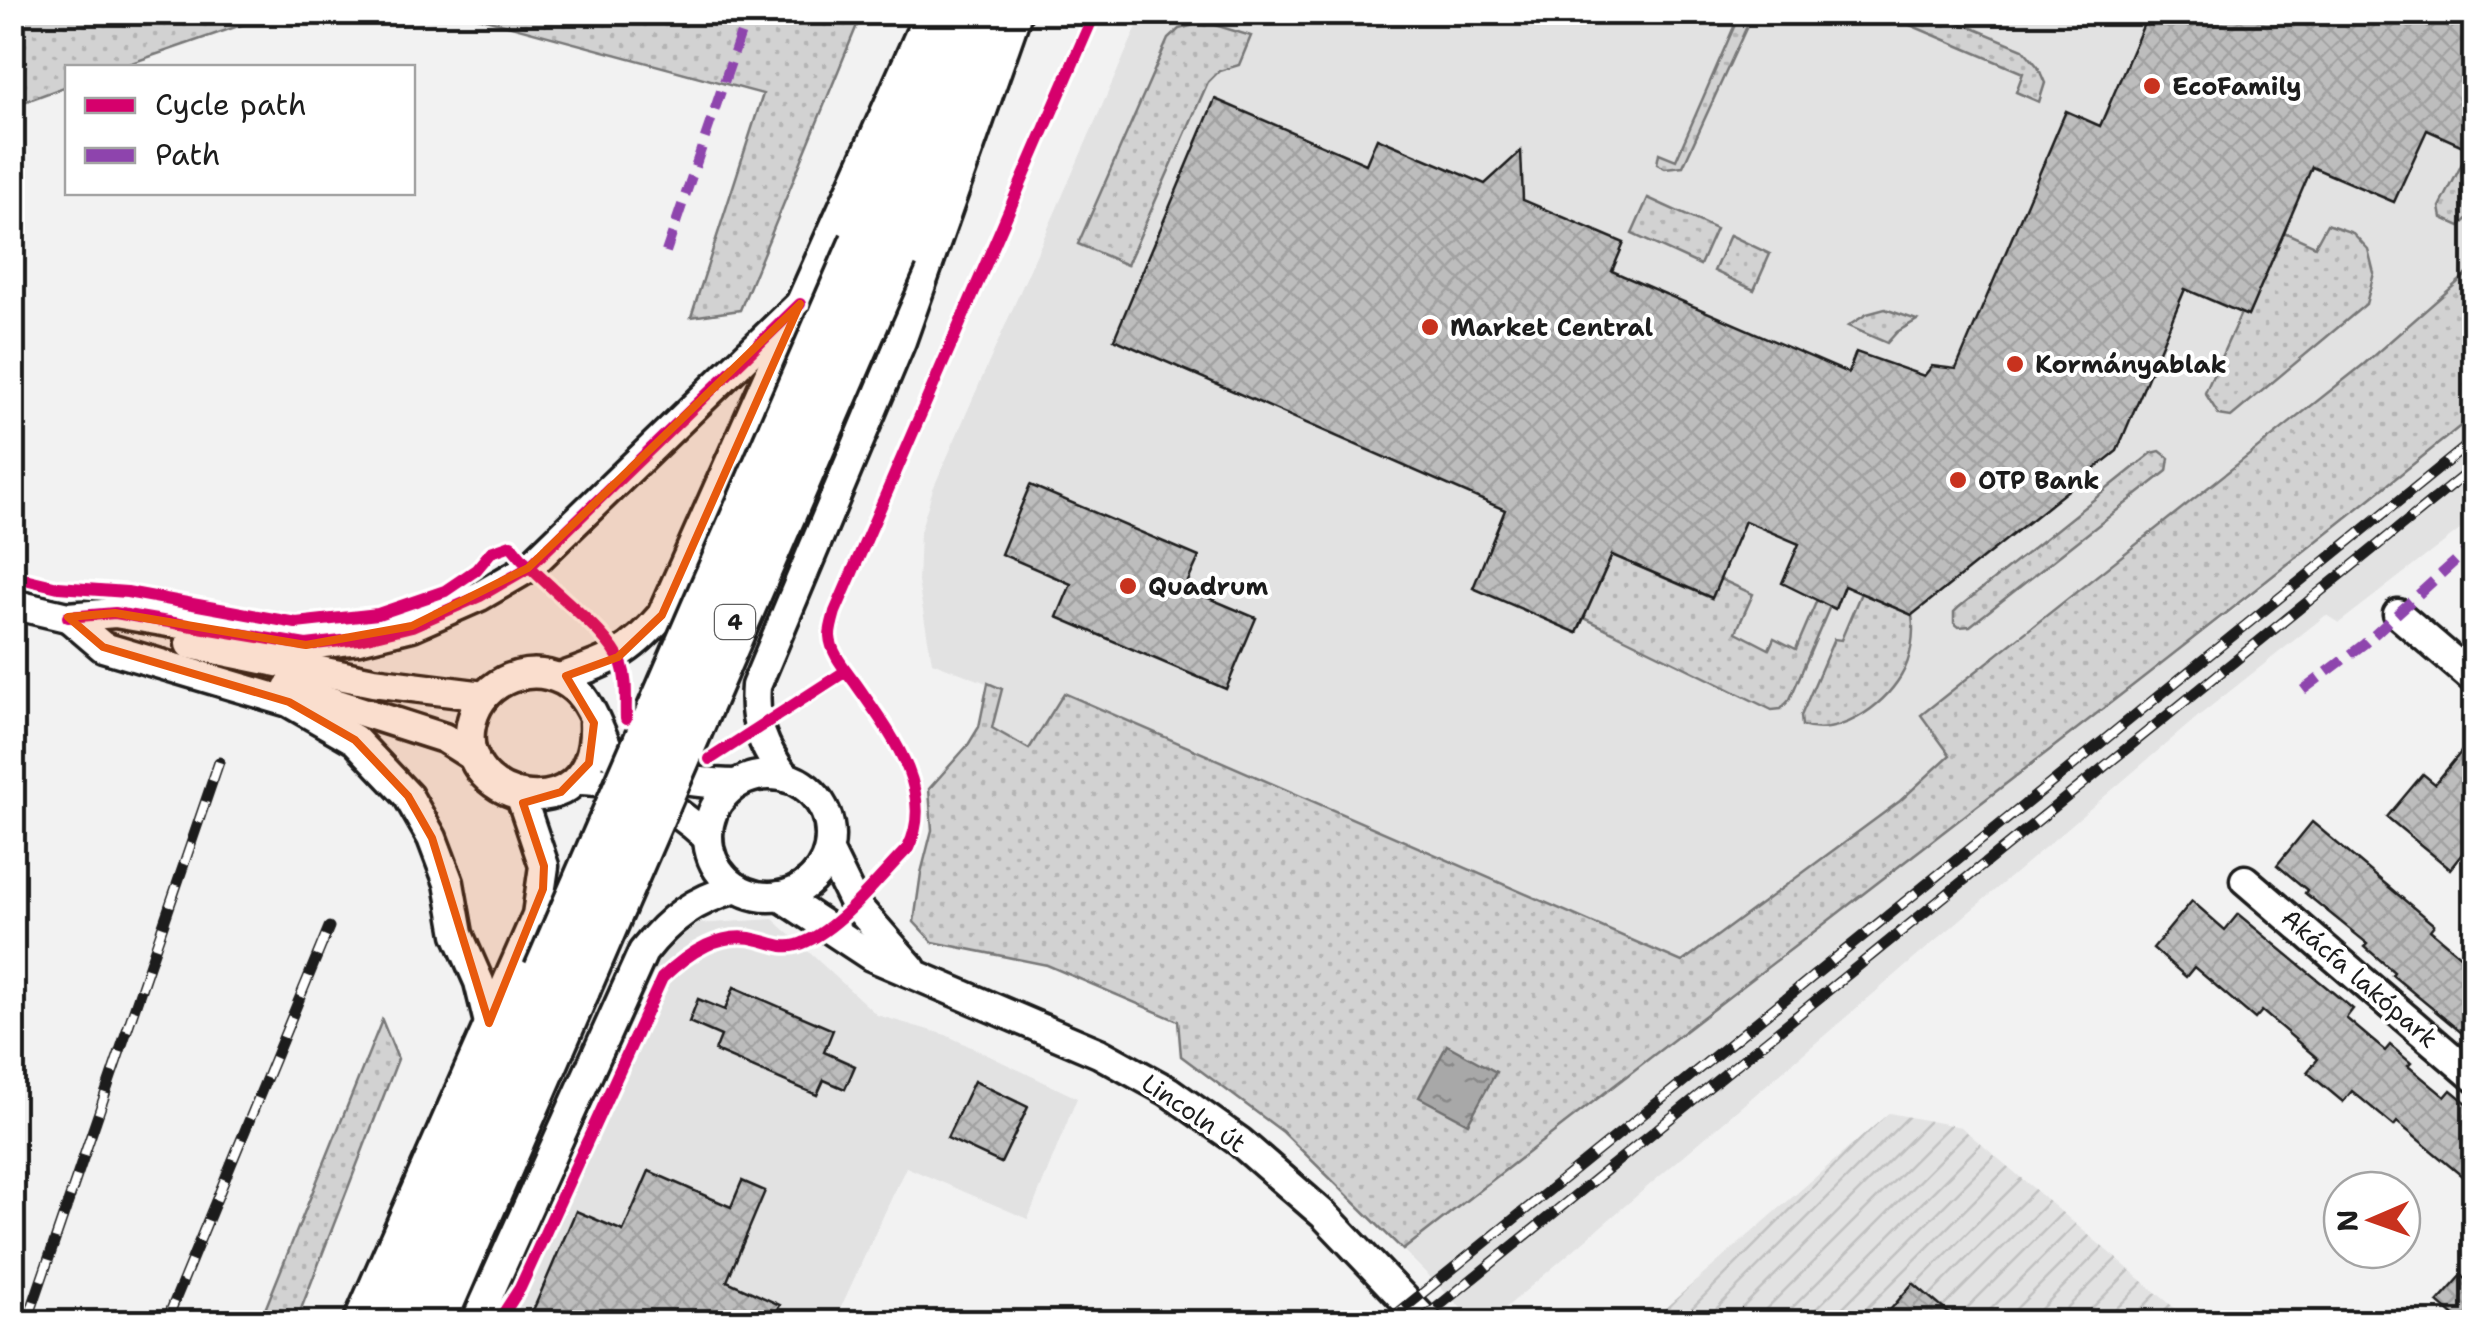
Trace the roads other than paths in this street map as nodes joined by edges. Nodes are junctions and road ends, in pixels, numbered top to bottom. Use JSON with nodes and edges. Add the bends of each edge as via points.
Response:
{"nodes":[{"id":1,"x":930,"y":12,"type":"edge"},
{"id":2,"x":958,"y":12,"type":"edge"},
{"id":3,"x":995,"y":12,"type":"edge"},
{"id":4,"x":1017,"y":12,"type":"edge"},
{"id":5,"x":878,"y":250,"type":"junction"},
{"id":6,"x":800,"y":304,"type":"junction"},
{"id":7,"x":12,"y":604,"type":"edge"},
{"id":8,"x":2398,"y":614,"type":"dead end"},
{"id":9,"x":68,"y":617,"type":"junction"},
{"id":10,"x":560,"y":678,"type":"junction"},
{"id":11,"x":2474,"y":679,"type":"edge"},
{"id":12,"x":484,"y":696,"type":"junction"},
{"id":13,"x":594,"y":724,"type":"junction"},
{"id":14,"x":474,"y":757,"type":"junction"},
{"id":15,"x":785,"y":777,"type":"junction"},
{"id":16,"x":578,"y":780,"type":"junction"},
{"id":17,"x":736,"y":784,"type":"junction"},
{"id":18,"x":521,"y":797,"type":"junction"},
{"id":19,"x":708,"y":838,"type":"junction"},
{"id":20,"x":828,"y":852,"type":"junction"},
{"id":21,"x":2245,"y":880,"type":"dead end"},
{"id":22,"x":737,"y":888,"type":"junction"},
{"id":23,"x":780,"y":896,"type":"junction"},
{"id":24,"x":915,"y":973,"type":"junction"},
{"id":25,"x":562,"y":980,"type":"junction"},
{"id":26,"x":489,"y":1023,"type":"junction"},
{"id":27,"x":2474,"y":1076,"type":"edge"},
{"id":28,"x":358,"y":1322,"type":"edge"},
{"id":29,"x":394,"y":1322,"type":"edge"},
{"id":30,"x":432,"y":1322,"type":"edge"},
{"id":31,"x":476,"y":1322,"type":"edge"},
{"id":32,"x":1426,"y":1322,"type":"edge"}],
"edges":[{"from":1,"to":6,"type":"street"},
{"from":2,"to":5,"type":"main road","number":"4"},
{"from":3,"to":5,"type":"main road","number":"4"},
{"from":4,"to":15,"type":"street","via":[[900,342],[756,686],[757,729]]},
{"from":5,"to":25,"type":"main road","number":"4","bridge":true},
{"from":6,"to":9,"type":"street","via":[[528,568],[412,626],[306,645],[115,613]]},
{"from":6,"to":10,"type":"street","via":[[662,616],[618,657]]},
{"from":7,"to":9,"type":"street"},
{"from":8,"to":11,"type":"street"},
{"from":9,"to":12,"type":"street","via":[[373,682]]},
{"from":9,"to":14,"type":"street","via":[[444,738]]},
{"from":9,"to":26,"type":"street","via":[[103,647],[289,702],[354,740],[408,796],[432,838]]},
{"from":10,"to":12,"type":"street","via":[[518,674]]},
{"from":10,"to":13,"type":"street","via":[[588,705]]},
{"from":12,"to":14,"type":"street","via":[[472,725]]},
{"from":13,"to":16,"type":"street","via":[[590,763]]},
{"from":13,"to":17,"type":"street","via":[[612,755],[658,776]]},
{"from":14,"to":18,"type":"street","via":[[485,776]]},
{"from":15,"to":17,"type":"street","via":[[768,774]]},
{"from":15,"to":20,"type":"street","via":[[816,796],[827,816]]},
{"from":16,"to":18,"type":"street","via":[[551,795]]},
{"from":16,"to":19,"type":"street","via":[[606,779],[648,796]]},
{"from":17,"to":19,"type":"street","via":[[716,807]]},
{"from":18,"to":26,"type":"street","via":[[544,866],[543,889]]},
{"from":19,"to":22,"type":"street","via":[[712,858]]},
{"from":20,"to":23,"type":"street","via":[[802,888]]},
{"from":20,"to":24,"type":"street","name":"Lincoln út","via":[[854,902]]},
{"from":21,"to":27,"type":"street","name":"Akácfa lakópark"},
{"from":22,"to":23,"type":"street"},
{"from":22,"to":31,"type":"street","via":[[667,922],[643,952]]},
{"from":23,"to":24,"type":"street","name":"Lincoln út","via":[[871,956]]},
{"from":24,"to":32,"type":"street","name":"Lincoln út","via":[[1099,1052],[1168,1091],[1324,1215]]},
{"from":25,"to":29,"type":"main road","number":"4"},
{"from":25,"to":30,"type":"main road","number":"4"},
{"from":26,"to":28,"type":"street"}]}
